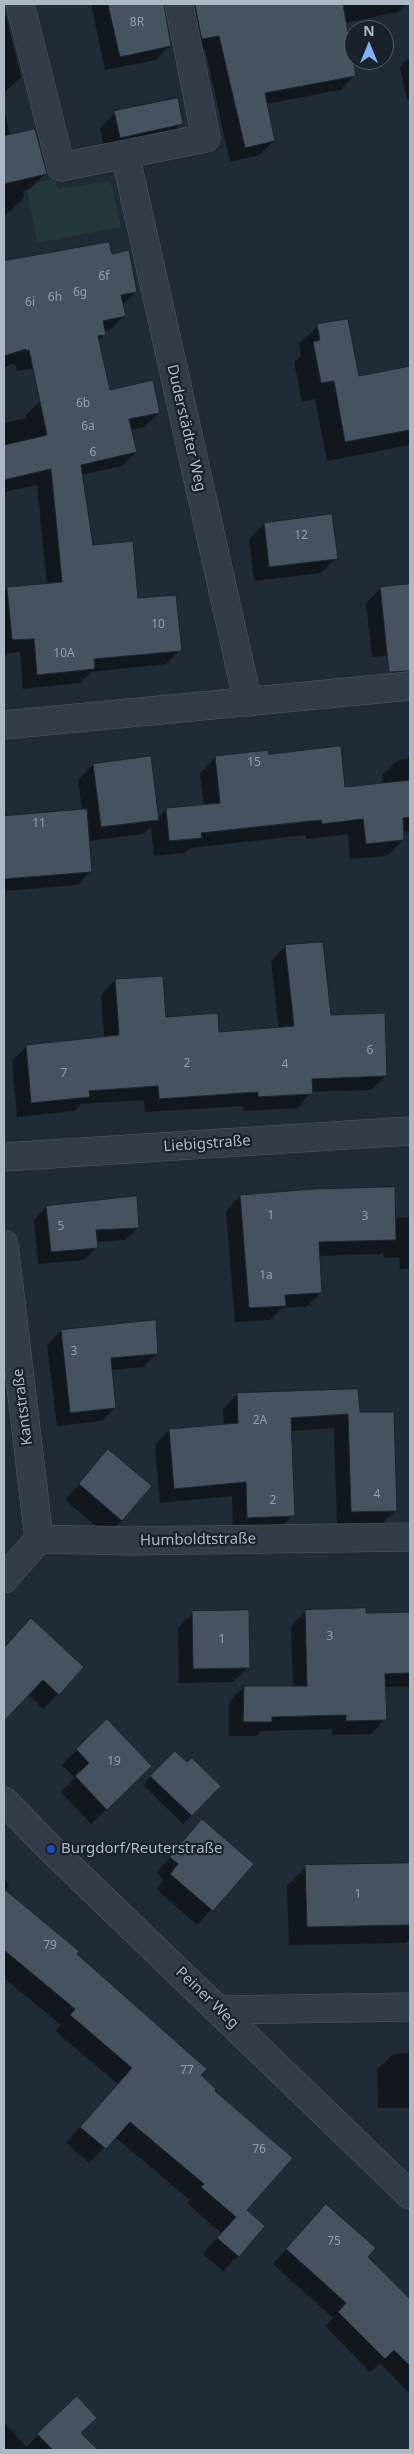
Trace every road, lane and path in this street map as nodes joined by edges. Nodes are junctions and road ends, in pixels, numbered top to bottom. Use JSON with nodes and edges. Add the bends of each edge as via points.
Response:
{"nodes":[{"id":1,"x":20,"y":4,"type":"edge"},
{"id":2,"x":179,"y":4,"type":"edge"},
{"id":3,"x":125,"y":154,"type":"junction"},
{"id":4,"x":410,"y":686,"type":"edge"},
{"id":5,"x":248,"y":702,"type":"junction"},
{"id":6,"x":4,"y":725,"type":"edge"},
{"id":7,"x":410,"y":1131,"type":"edge"},
{"id":8,"x":4,"y":1157,"type":"edge"},
{"id":9,"x":4,"y":1244,"type":"edge"},
{"id":10,"x":410,"y":1537,"type":"edge"},
{"id":11,"x":38,"y":1539,"type":"junction"},
{"id":12,"x":4,"y":1579,"type":"edge"},
{"id":13,"x":4,"y":1801,"type":"edge"},
{"id":14,"x":410,"y":2007,"type":"edge"},
{"id":15,"x":220,"y":2010,"type":"junction"},
{"id":16,"x":410,"y":2195,"type":"edge"}],
"edges":[{"from":1,"to":3,"type":"street","via":[[61,167]]},
{"from":2,"to":3,"type":"street","via":[[206,138]]},
{"from":3,"to":5,"type":"street","name":"Duderstädter Weg"},
{"from":4,"to":5,"type":"street"},
{"from":5,"to":6,"type":"street"},
{"from":7,"to":8,"type":"street","name":"Liebigstraße"},
{"from":9,"to":11,"type":"street","name":"Kantstraße"},
{"from":10,"to":11,"type":"street","name":"Humboldtstraße"},
{"from":11,"to":12,"type":"street"},
{"from":13,"to":15,"type":"street","name":"Peiner Weg","via":[[51,1850]]},
{"from":14,"to":15,"type":"street"},
{"from":15,"to":16,"type":"street","name":"Peiner Weg"}]}
